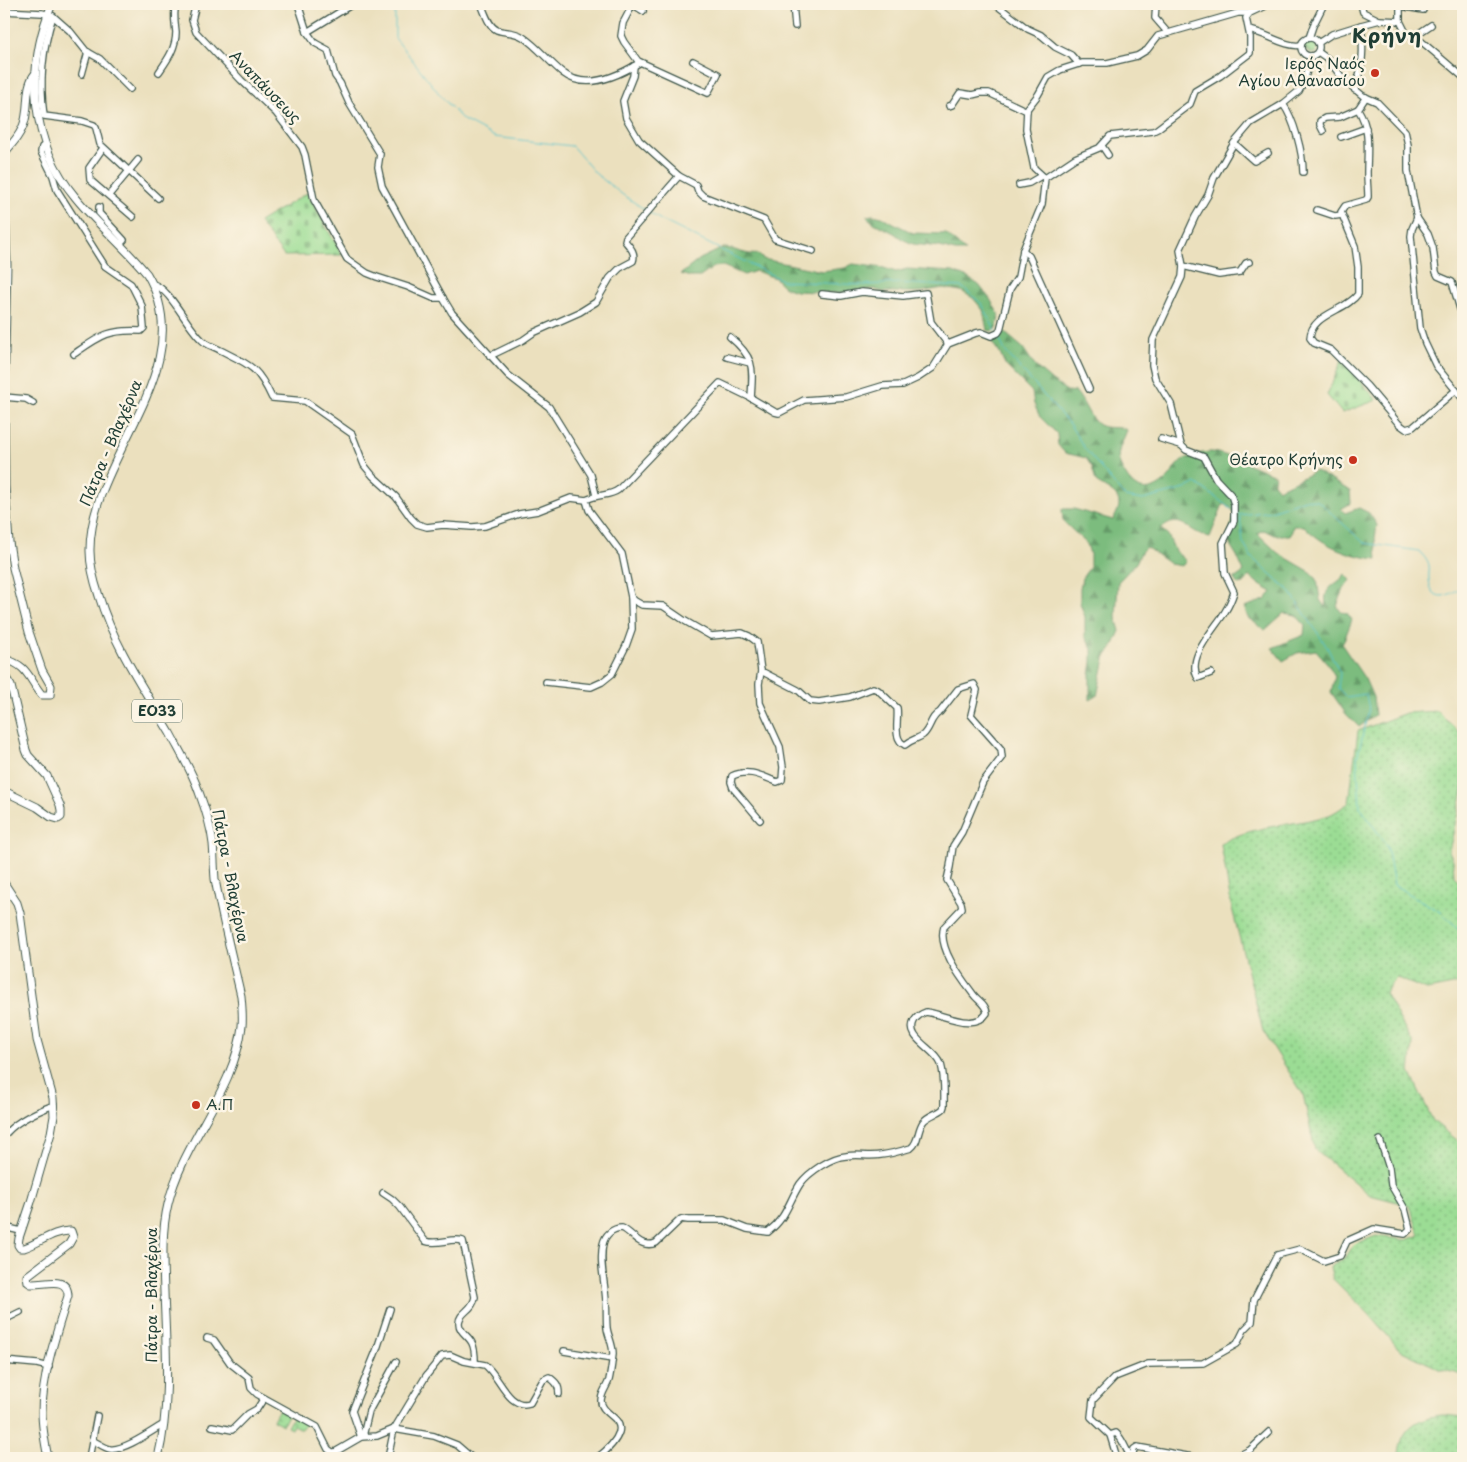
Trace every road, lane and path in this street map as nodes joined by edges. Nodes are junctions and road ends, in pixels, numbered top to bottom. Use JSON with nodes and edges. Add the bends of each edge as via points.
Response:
{"nodes":[{"id":1,"x":52,"y":4,"type":"edge"},
{"id":2,"x":176,"y":4,"type":"edge"},
{"id":3,"x":196,"y":4,"type":"edge"},
{"id":4,"x":298,"y":4,"type":"edge"},
{"id":5,"x":481,"y":4,"type":"edge"},
{"id":6,"x":632,"y":4,"type":"edge"},
{"id":7,"x":793,"y":4,"type":"edge"},
{"id":8,"x":995,"y":4,"type":"edge"},
{"id":9,"x":1156,"y":4,"type":"edge"},
{"id":10,"x":1269,"y":4,"type":"edge"},
{"id":11,"x":1324,"y":4,"type":"edge"},
{"id":12,"x":1361,"y":4,"type":"edge"},
{"id":13,"x":351,"y":5,"type":"dead end"},
{"id":14,"x":1400,"y":5,"type":"edge"},
{"id":15,"x":1423,"y":10,"type":"dead end"},
{"id":16,"x":4,"y":11,"type":"edge"},
{"id":17,"x":643,"y":11,"type":"dead end"},
{"id":18,"x":1249,"y":13,"type":"junction"},
{"id":19,"x":50,"y":15,"type":"junction"},
{"id":20,"x":1379,"y":20,"type":"junction"},
{"id":21,"x":1400,"y":21,"type":"junction"},
{"id":22,"x":1361,"y":25,"type":"junction"},
{"id":23,"x":795,"y":26,"type":"dead end"},
{"id":24,"x":1431,"y":26,"type":"dead end"},
{"id":25,"x":1249,"y":30,"type":"junction"},
{"id":26,"x":308,"y":32,"type":"junction"},
{"id":27,"x":1168,"y":33,"type":"junction"},
{"id":28,"x":1413,"y":37,"type":"junction"},
{"id":29,"x":1309,"y":38,"type":"junction"},
{"id":30,"x":1318,"y":43,"type":"junction"},
{"id":31,"x":1301,"y":45,"type":"junction"},
{"id":32,"x":88,"y":52,"type":"junction"},
{"id":33,"x":1318,"y":52,"type":"junction"},
{"id":34,"x":1311,"y":56,"type":"junction"},
{"id":35,"x":693,"y":62,"type":"dead end"},
{"id":36,"x":637,"y":64,"type":"junction"},
{"id":37,"x":1079,"y":64,"type":"junction"},
{"id":38,"x":159,"y":72,"type":"dead end"},
{"id":39,"x":35,"y":74,"type":"junction"},
{"id":40,"x":82,"y":74,"type":"dead end"},
{"id":41,"x":1463,"y":77,"type":"edge"},
{"id":42,"x":130,"y":89,"type":"dead end"},
{"id":43,"x":1355,"y":90,"type":"junction"},
{"id":44,"x":1366,"y":97,"type":"junction"},
{"id":45,"x":1283,"y":104,"type":"junction"},
{"id":46,"x":949,"y":106,"type":"dead end"},
{"id":47,"x":1358,"y":109,"type":"junction"},
{"id":48,"x":1027,"y":111,"type":"junction"},
{"id":49,"x":1366,"y":128,"type":"junction"},
{"id":50,"x":1323,"y":131,"type":"dead end"},
{"id":51,"x":1341,"y":137,"type":"dead end"},
{"id":52,"x":1234,"y":143,"type":"junction"},
{"id":53,"x":45,"y":145,"type":"junction"},
{"id":54,"x":1102,"y":146,"type":"junction"},
{"id":55,"x":103,"y":148,"type":"junction"},
{"id":56,"x":4,"y":153,"type":"edge"},
{"id":57,"x":1268,"y":153,"type":"dead end"},
{"id":58,"x":1108,"y":155,"type":"dead end"},
{"id":59,"x":138,"y":160,"type":"dead end"},
{"id":60,"x":128,"y":172,"type":"junction"},
{"id":61,"x":1303,"y":172,"type":"dead end"},
{"id":62,"x":679,"y":176,"type":"junction"},
{"id":63,"x":1043,"y":177,"type":"junction"},
{"id":64,"x":4,"y":180,"type":"edge"},
{"id":65,"x":1018,"y":185,"type":"dead end"},
{"id":66,"x":109,"y":195,"type":"junction"},
{"id":67,"x":158,"y":198,"type":"dead end"},
{"id":68,"x":99,"y":207,"type":"dead end"},
{"id":69,"x":1317,"y":210,"type":"dead end"},
{"id":70,"x":1342,"y":215,"type":"junction"},
{"id":71,"x":133,"y":217,"type":"dead end"},
{"id":72,"x":1417,"y":218,"type":"junction"},
{"id":73,"x":4,"y":235,"type":"edge"},
{"id":74,"x":120,"y":244,"type":"junction"},
{"id":75,"x":813,"y":250,"type":"dead end"},
{"id":76,"x":1024,"y":250,"type":"junction"},
{"id":77,"x":1249,"y":262,"type":"dead end"},
{"id":78,"x":1183,"y":266,"type":"junction"},
{"id":79,"x":152,"y":284,"type":"junction"},
{"id":80,"x":822,"y":294,"type":"dead end"},
{"id":81,"x":443,"y":298,"type":"junction"},
{"id":82,"x":1460,"y":309,"type":"dead end"},
{"id":83,"x":5,"y":322,"type":"edge"},
{"id":84,"x":730,"y":337,"type":"dead end"},
{"id":85,"x":948,"y":344,"type":"junction"},
{"id":86,"x":74,"y":354,"type":"dead end"},
{"id":87,"x":490,"y":356,"type":"junction"},
{"id":88,"x":727,"y":357,"type":"dead end"},
{"id":89,"x":750,"y":363,"type":"junction"},
{"id":90,"x":1089,"y":389,"type":"dead end"},
{"id":91,"x":1456,"y":390,"type":"junction"},
{"id":92,"x":4,"y":397,"type":"edge"},
{"id":93,"x":751,"y":398,"type":"junction"},
{"id":94,"x":1463,"y":398,"type":"edge"},
{"id":95,"x":33,"y":402,"type":"dead end"},
{"id":96,"x":1161,"y":439,"type":"dead end"},
{"id":97,"x":1182,"y":445,"type":"junction"},
{"id":98,"x":5,"y":486,"type":"edge"},
{"id":99,"x":596,"y":495,"type":"junction"},
{"id":100,"x":586,"y":500,"type":"junction"},
{"id":101,"x":631,"y":596,"type":"junction"},
{"id":102,"x":4,"y":659,"type":"edge"},
{"id":103,"x":761,"y":671,"type":"junction"},
{"id":104,"x":1211,"y":673,"type":"dead end"},
{"id":105,"x":4,"y":675,"type":"edge"},
{"id":106,"x":546,"y":682,"type":"dead end"},
{"id":107,"x":4,"y":791,"type":"edge"},
{"id":108,"x":760,"y":820,"type":"dead end"},
{"id":109,"x":4,"y":882,"type":"edge"},
{"id":110,"x":54,"y":1106,"type":"junction"},
{"id":111,"x":4,"y":1136,"type":"edge"},
{"id":112,"x":1380,"y":1140,"type":"dead end"},
{"id":113,"x":383,"y":1193,"type":"dead end"},
{"id":114,"x":4,"y":1227,"type":"edge"},
{"id":115,"x":21,"y":1231,"type":"junction"},
{"id":116,"x":390,"y":1309,"type":"dead end"},
{"id":117,"x":20,"y":1312,"type":"dead end"},
{"id":118,"x":4,"y":1320,"type":"edge"},
{"id":119,"x":207,"y":1338,"type":"dead end"},
{"id":120,"x":564,"y":1351,"type":"dead end"},
{"id":121,"x":612,"y":1360,"type":"junction"},
{"id":122,"x":4,"y":1362,"type":"edge"},
{"id":123,"x":396,"y":1362,"type":"dead end"},
{"id":124,"x":475,"y":1362,"type":"junction"},
{"id":125,"x":49,"y":1367,"type":"junction"},
{"id":126,"x":559,"y":1394,"type":"dead end"},
{"id":127,"x":264,"y":1398,"type":"junction"},
{"id":128,"x":97,"y":1416,"type":"dead end"},
{"id":129,"x":164,"y":1424,"type":"junction"},
{"id":130,"x":212,"y":1426,"type":"dead end"},
{"id":131,"x":394,"y":1429,"type":"junction"},
{"id":132,"x":1269,"y":1432,"type":"dead end"},
{"id":133,"x":1110,"y":1435,"type":"junction"},
{"id":134,"x":362,"y":1436,"type":"junction"},
{"id":135,"x":92,"y":1440,"type":"junction"},
{"id":136,"x":48,"y":1458,"type":"edge"},
{"id":137,"x":89,"y":1458,"type":"edge"},
{"id":138,"x":158,"y":1458,"type":"edge"},
{"id":139,"x":388,"y":1458,"type":"edge"},
{"id":140,"x":472,"y":1458,"type":"edge"},
{"id":141,"x":597,"y":1458,"type":"edge"},
{"id":142,"x":1117,"y":1458,"type":"edge"},
{"id":143,"x":1132,"y":1458,"type":"edge"},
{"id":144,"x":1198,"y":1458,"type":"edge"},
{"id":145,"x":1234,"y":1458,"type":"edge"}],
"edges":[{"from":1,"to":19,"type":"main road","name":"Πάτρα - Βλαχέρνα","number":"ΕΟ33"},
{"from":2,"to":38,"type":"street","via":[[173,15],[175,42]]},
{"from":3,"to":81,"type":"street","name":"Αναπάυσεως","via":[[192,20],[196,32],[276,113],[302,146],[314,200],[347,259],[376,277],[432,298]]},
{"from":4,"to":26,"type":"street"},
{"from":5,"to":36,"type":"street","via":[[498,30],[523,37],[571,78],[604,79]]},
{"from":6,"to":17,"type":"street"},
{"from":6,"to":36,"type":"street","via":[[621,36]]},
{"from":7,"to":23,"type":"street"},
{"from":8,"to":37,"type":"street","via":[[1071,55]]},
{"from":9,"to":27,"type":"street","via":[[1155,18]]},
{"from":10,"to":18,"type":"street"},
{"from":11,"to":29,"type":"street"},
{"from":12,"to":20,"type":"street","via":[[1363,12]]},
{"from":13,"to":26,"type":"street"},
{"from":14,"to":15,"type":"street"},
{"from":14,"to":21,"type":"street"},
{"from":16,"to":19,"type":"street"},
{"from":18,"to":25,"type":"street","via":[[1246,19]]},
{"from":18,"to":27,"type":"street","via":[[1238,13]]},
{"from":19,"to":32,"type":"street","via":[[67,27]]},
{"from":19,"to":39,"type":"main road","name":"Πάτρα - Βλαχέρνα","number":"ΕΟ33","via":[[40,40]]},
{"from":19,"to":55,"type":"street","via":[[42,62],[44,116],[94,125]]},
{"from":20,"to":21,"type":"street"},
{"from":20,"to":22,"type":"street"},
{"from":21,"to":28,"type":"street","via":[[1406,33]]},
{"from":22,"to":30,"type":"street","via":[[1330,35]]},
{"from":22,"to":43,"type":"street","via":[[1364,55]]},
{"from":24,"to":28,"type":"street"},
{"from":25,"to":31,"type":"street","via":[[1290,45]]},
{"from":25,"to":54,"type":"street","via":[[1250,53],[1195,91],[1186,108],[1153,131],[1112,135]]},
{"from":26,"to":81,"type":"street","via":[[329,52],[335,76],[380,154],[378,167],[382,186]]},
{"from":27,"to":37,"type":"street","via":[[1157,36],[1139,55],[1107,63]]},
{"from":28,"to":41,"type":"street"},
{"from":29,"to":30,"type":"street"},
{"from":29,"to":31,"type":"street"},
{"from":30,"to":33,"type":"street"},
{"from":31,"to":34,"type":"street","via":[[1303,53]]},
{"from":32,"to":40,"type":"street"},
{"from":32,"to":42,"type":"street","via":[[100,59]]},
{"from":33,"to":34,"type":"street"},
{"from":33,"to":43,"type":"street"},
{"from":34,"to":45,"type":"street","via":[[1301,88]]},
{"from":35,"to":36,"type":"street","via":[[718,74],[708,93]]},
{"from":36,"to":62,"type":"street","via":[[623,101],[626,118],[636,137]]},
{"from":37,"to":48,"type":"street","via":[[1048,76]]},
{"from":39,"to":53,"type":"main road","name":"Πάτρα - Βλαχέρνα","number":"ΕΟ33","via":[[37,113]]},
{"from":39,"to":56,"type":"main road","via":[[29,84],[22,130]]},
{"from":43,"to":44,"type":"street"},
{"from":44,"to":47,"type":"street"},
{"from":44,"to":72,"type":"street","via":[[1379,104],[1406,132],[1408,171]]},
{"from":45,"to":52,"type":"street","via":[[1251,123]]},
{"from":45,"to":61,"type":"street","via":[[1294,128],[1303,159]]},
{"from":46,"to":48,"type":"street","via":[[960,93],[972,96],[984,93]]},
{"from":47,"to":49,"type":"street"},
{"from":47,"to":50,"type":"street","via":[[1320,121]]},
{"from":48,"to":63,"type":"street","via":[[1026,129],[1031,158],[1034,168]]},
{"from":49,"to":51,"type":"street"},
{"from":49,"to":70,"type":"street","via":[[1368,199],[1345,206]]},
{"from":52,"to":57,"type":"street","via":[[1254,160]]},
{"from":52,"to":78,"type":"street","via":[[1180,250]]},
{"from":53,"to":74,"type":"main road","name":"Πάτρα - Βλαχέρνα","number":"ΕΟ33","via":[[68,188]]},
{"from":53,"to":86,"type":"street","via":[[40,152],[57,190],[105,266],[130,284],[142,306],[144,328],[141,331],[123,330],[100,336]]},
{"from":54,"to":58,"type":"street"},
{"from":54,"to":63,"type":"street"},
{"from":55,"to":60,"type":"street"},
{"from":55,"to":66,"type":"street","via":[[89,168],[89,175],[90,180]]},
{"from":59,"to":60,"type":"street"},
{"from":60,"to":66,"type":"street"},
{"from":60,"to":67,"type":"street"},
{"from":62,"to":75,"type":"street","via":[[696,185],[703,196],[764,220],[775,239]]},
{"from":62,"to":87,"type":"street","via":[[626,237],[633,251],[633,261],[610,278],[596,302]]},
{"from":63,"to":65,"type":"street"},
{"from":63,"to":76,"type":"street","via":[[1042,204]]},
{"from":64,"to":73,"type":"main road"},
{"from":66,"to":71,"type":"street"},
{"from":68,"to":74,"type":"street","via":[[99,213],[124,240]]},
{"from":69,"to":70,"type":"street"},
{"from":70,"to":91,"type":"street","via":[[1355,246],[1358,294],[1317,323],[1310,331],[1311,341],[1331,350],[1406,429],[1413,427]]},
{"from":72,"to":82,"type":"street","via":[[1433,248],[1436,272],[1452,282]]},
{"from":72,"to":91,"type":"street","via":[[1411,236],[1420,328],[1436,366]]},
{"from":73,"to":83,"type":"main road","via":[[7,265]]},
{"from":74,"to":79,"type":"main road","name":"Πάτρα - Βλαχέρνα","number":"ΕΟ33"},
{"from":76,"to":85,"type":"street","via":[[1018,277],[1010,289],[996,335],[981,332]]},
{"from":76,"to":90,"type":"street"},
{"from":77,"to":78,"type":"street","via":[[1240,272],[1223,275]]},
{"from":78,"to":97,"type":"street","via":[[1182,277],[1153,340],[1152,356],[1153,373],[1171,404]]},
{"from":79,"to":100,"type":"street","via":[[163,289],[203,341],[248,364],[258,373],[272,398],[305,401],[352,434],[364,465],[417,524],[427,528],[484,526],[565,500]]},
{"from":79,"to":129,"type":"main road","name":"Πάτρα - Βλαχέρνα","number":"ΕΟ33","via":[[161,312],[162,330],[156,373],[100,499],[92,531],[90,565],[110,629],[199,790],[213,843],[215,876],[241,996],[242,1025],[233,1063],[180,1168],[165,1218],[167,1379]]},
{"from":80,"to":85,"type":"street","via":[[841,296],[862,292],[903,296],[926,293],[931,322]]},
{"from":81,"to":87,"type":"street"},
{"from":83,"to":92,"type":"main road"},
{"from":84,"to":89,"type":"street","via":[[747,352]]},
{"from":85,"to":93,"type":"street","via":[[933,368],[904,385],[882,386],[846,397],[804,400],[780,412]]},
{"from":87,"to":99,"type":"street","via":[[515,381],[549,407],[590,474]]},
{"from":88,"to":89,"type":"street"},
{"from":89,"to":93,"type":"street"},
{"from":91,"to":94,"type":"street"},
{"from":92,"to":95,"type":"street"},
{"from":92,"to":98,"type":"main road"},
{"from":93,"to":99,"type":"street","via":[[725,384],[718,384],[618,490]]},
{"from":96,"to":97,"type":"street"},
{"from":97,"to":104,"type":"street","via":[[1204,457],[1234,504],[1234,521],[1224,538],[1223,548],[1225,573],[1234,592],[1226,611],[1196,656],[1198,678]]},
{"from":98,"to":102,"type":"main road","via":[[12,562],[29,632],[52,689],[50,695],[42,694],[21,666]]},
{"from":99,"to":100,"type":"street"},
{"from":100,"to":101,"type":"street","via":[[589,510],[622,554]]},
{"from":101,"to":103,"type":"street","via":[[642,605],[663,606],[711,636],[742,633],[749,636],[757,642]]},
{"from":101,"to":106,"type":"street","via":[[632,628],[612,674],[590,687]]},
{"from":103,"to":108,"type":"street","via":[[760,703],[780,747],[782,780],[777,782],[759,773],[738,773],[730,782]]},
{"from":103,"to":121,"type":"street","via":[[798,690],[810,701],[836,700],[875,689],[897,708],[897,736],[905,745],[925,734],[936,714],[958,689],[972,684],[976,686],[971,715],[1001,749],[1002,757],[983,782],[953,846],[947,880],[962,908],[944,927],[942,935],[948,956],[987,1013],[980,1019],[962,1022],[921,1013],[912,1030],[941,1064],[944,1106],[941,1111],[925,1119],[912,1148],[879,1156],[843,1156],[826,1163],[800,1184],[784,1215],[768,1232],[747,1229],[724,1220],[681,1219],[656,1244],[651,1245],[638,1242],[622,1228],[608,1233],[603,1244],[603,1263]]},
{"from":105,"to":107,"type":"main road","via":[[11,686],[28,755],[46,776],[62,810],[61,817],[51,817]]},
{"from":109,"to":110,"type":"main road","via":[[20,913],[37,1040]]},
{"from":110,"to":111,"type":"street","via":[[32,1114]]},
{"from":110,"to":115,"type":"main road","via":[[51,1133]]},
{"from":112,"to":133,"type":"street","via":[[1391,1185],[1405,1209],[1410,1229],[1405,1234],[1374,1229],[1347,1241],[1340,1256],[1324,1261],[1300,1249],[1277,1256],[1254,1300],[1252,1322],[1238,1344],[1203,1363],[1148,1364],[1115,1377],[1093,1400],[1091,1417]]},
{"from":113,"to":124,"type":"street","via":[[400,1207],[425,1241],[463,1241],[475,1297],[474,1305],[461,1316],[459,1323],[461,1331],[472,1342]]},
{"from":114,"to":115,"type":"street"},
{"from":115,"to":125,"type":"main road","via":[[18,1245],[24,1248],[61,1232],[72,1234],[71,1242],[27,1276],[31,1284],[60,1282],[68,1290]]},
{"from":116,"to":134,"type":"street","via":[[352,1411]]},
{"from":117,"to":118,"type":"street"},
{"from":119,"to":127,"type":"street","via":[[214,1340],[230,1363],[249,1378],[251,1388]]},
{"from":120,"to":121,"type":"street"},
{"from":121,"to":141,"type":"street","via":[[601,1404],[617,1421],[618,1432]]},
{"from":122,"to":125,"type":"street"},
{"from":123,"to":134,"type":"street","via":[[369,1411]]},
{"from":124,"to":126,"type":"street","via":[[488,1367],[507,1394],[519,1402],[530,1403],[543,1380],[549,1377],[557,1383]]},
{"from":124,"to":131,"type":"street","via":[[450,1355],[440,1358]]},
{"from":125,"to":136,"type":"main road","via":[[42,1412]]},
{"from":127,"to":130,"type":"street","via":[[258,1410],[248,1414],[232,1430]]},
{"from":127,"to":134,"type":"street","via":[[317,1427],[332,1452]]},
{"from":128,"to":135,"type":"street"},
{"from":129,"to":135,"type":"street","via":[[118,1448],[111,1449]]},
{"from":129,"to":138,"type":"main road","name":"Πάτρα - Βλαχέρνα","number":"ΕΟ33"},
{"from":131,"to":134,"type":"street","via":[[377,1436]]},
{"from":131,"to":139,"type":"street"},
{"from":131,"to":140,"type":"street","via":[[434,1436],[457,1445]]},
{"from":132,"to":145,"type":"street","via":[[1250,1450]]},
{"from":133,"to":142,"type":"street"},
{"from":133,"to":143,"type":"street","via":[[1116,1433],[1120,1436]]},
{"from":135,"to":137,"type":"street"},
{"from":143,"to":144,"type":"street","via":[[1137,1447]]}]}
